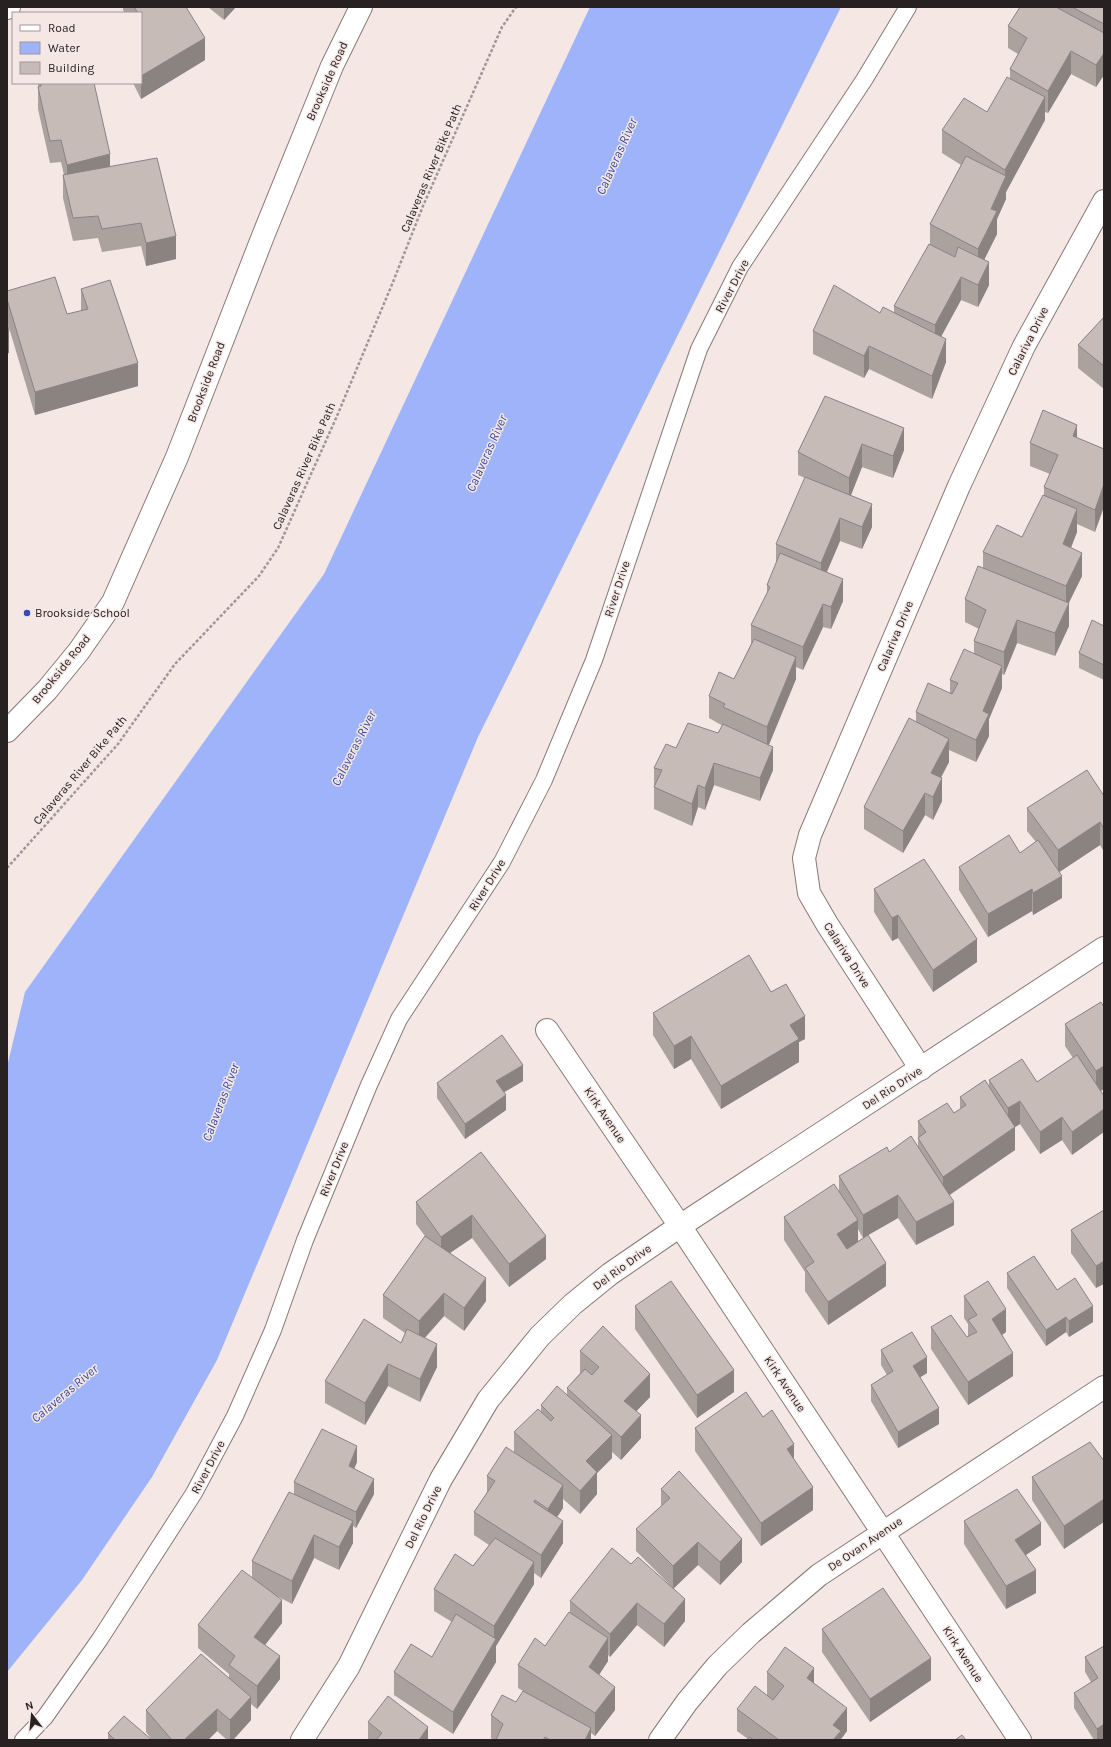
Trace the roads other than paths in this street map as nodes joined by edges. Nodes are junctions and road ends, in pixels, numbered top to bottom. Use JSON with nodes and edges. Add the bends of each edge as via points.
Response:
{"nodes":[{"id":1,"x":361,"y":7,"type":"edge"},
{"id":2,"x":908,"y":7,"type":"edge"},
{"id":3,"x":1104,"y":201,"type":"edge"},
{"id":4,"x":7,"y":731,"type":"edge"},
{"id":5,"x":1104,"y":948,"type":"edge"},
{"id":6,"x":547,"y":1030,"type":"dead end"},
{"id":7,"x":921,"y":1069,"type":"junction"},
{"id":8,"x":680,"y":1226,"type":"junction"},
{"id":9,"x":1104,"y":1387,"type":"edge"},
{"id":10,"x":883,"y":1532,"type":"junction"},
{"id":11,"x":24,"y":1740,"type":"edge"},
{"id":12,"x":302,"y":1740,"type":"edge"},
{"id":13,"x":660,"y":1740,"type":"edge"},
{"id":14,"x":1020,"y":1740,"type":"edge"}],
"edges":[{"from":1,"to":4,"type":"street","name":"Brookside Road","via":[[332,66],[177,457],[113,602],[79,651],[47,690]]},
{"from":2,"to":11,"type":"lane","name":"River Drive","via":[[864,80],[740,267],[699,349],[594,660],[544,780],[502,862],[400,1019],[369,1085],[305,1240],[273,1330],[235,1416],[194,1493],[100,1639],[45,1716]]},
{"from":3,"to":7,"type":"street","name":"Calariva Drive","via":[[1024,346],[959,486],[810,835],[804,858],[809,893]]},
{"from":5,"to":7,"type":"street","name":"Del Rio Drive"},
{"from":6,"to":8,"type":"street","name":"Kirk Avenue"},
{"from":7,"to":8,"type":"street","name":"Del Rio Drive"},
{"from":8,"to":10,"type":"street","name":"Kirk Avenue"},
{"from":8,"to":12,"type":"street","name":"Del Rio Drive","via":[[610,1274],[573,1304],[540,1336],[488,1400],[441,1479],[350,1666]]},
{"from":9,"to":10,"type":"street","name":"De Ovan Avenue"},
{"from":10,"to":13,"type":"street","name":"De Ovan Avenue","via":[[819,1575],[751,1633],[717,1666]]},
{"from":10,"to":14,"type":"street","name":"Kirk Avenue"}]}
